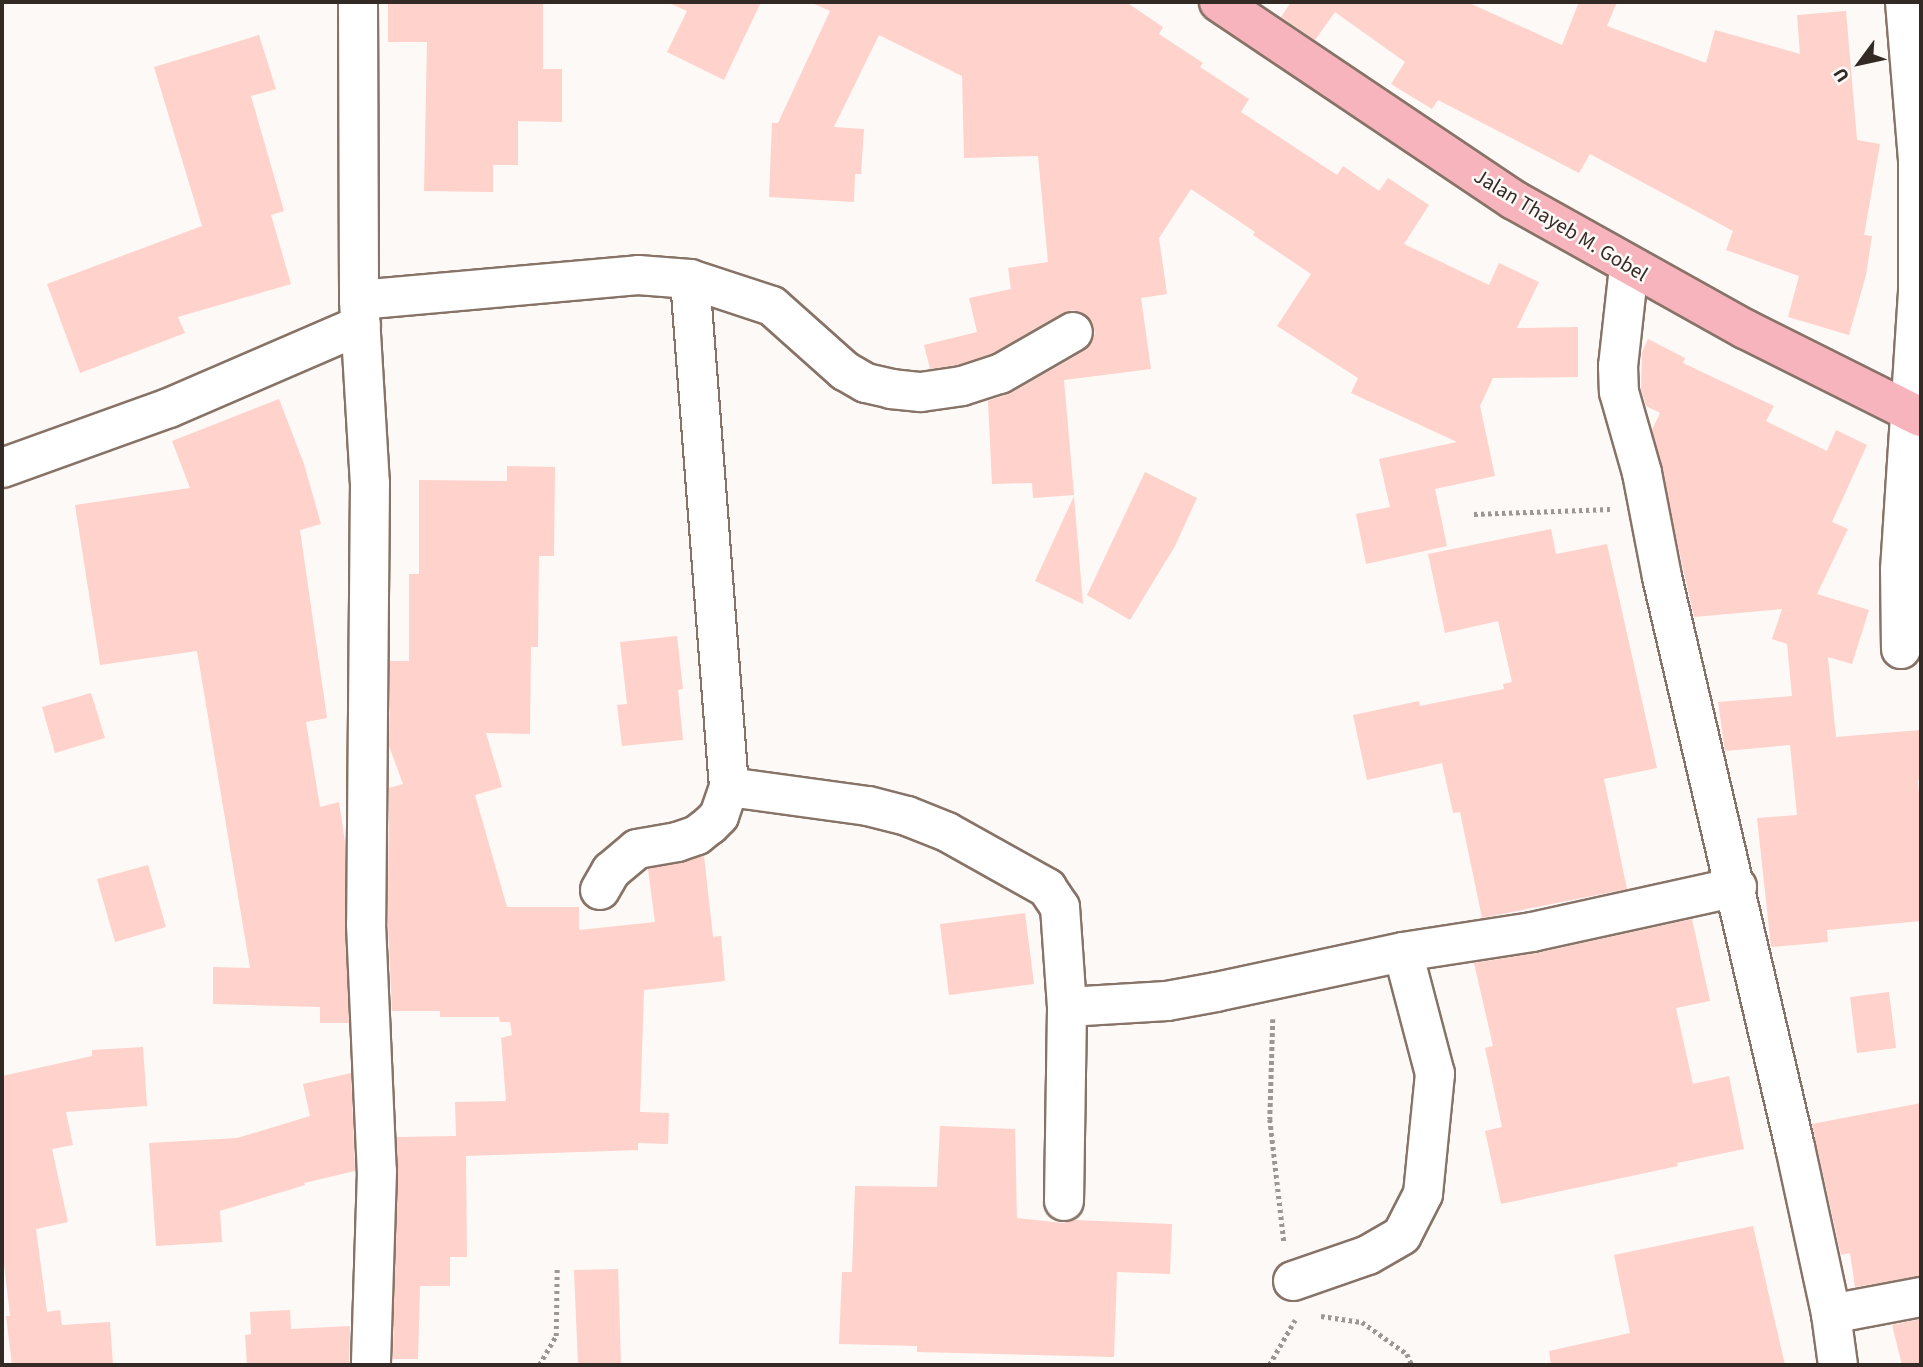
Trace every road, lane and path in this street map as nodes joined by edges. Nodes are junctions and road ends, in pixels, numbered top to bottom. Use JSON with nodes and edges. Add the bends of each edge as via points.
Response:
{"nodes":[{"id":1,"x":358,"y":2,"type":"edge"},
{"id":2,"x":1219,"y":2,"type":"edge"},
{"id":3,"x":1905,"y":2,"type":"edge"},
{"id":4,"x":1629,"y":267,"type":"junction"},
{"id":5,"x":690,"y":279,"type":"junction"},
{"id":6,"x":360,"y":312,"type":"junction"},
{"id":7,"x":1073,"y":332,"type":"dead end"},
{"id":8,"x":1915,"y":414,"type":"edge"},
{"id":9,"x":2,"y":468,"type":"edge"},
{"id":10,"x":1649,"y":507,"type":"junction"},
{"id":11,"x":1474,"y":514,"type":"dead end"},
{"id":12,"x":1900,"y":649,"type":"dead end"},
{"id":13,"x":729,"y":786,"type":"junction"},
{"id":14,"x":1737,"y":887,"type":"junction"},
{"id":15,"x":600,"y":890,"type":"dead end"},
{"id":16,"x":1403,"y":952,"type":"junction"},
{"id":17,"x":1274,"y":979,"type":"junction"},
{"id":18,"x":1067,"y":1007,"type":"junction"},
{"id":19,"x":1064,"y":1201,"type":"dead end"},
{"id":20,"x":557,"y":1266,"type":"dead end"},
{"id":21,"x":1296,"y":1297,"type":"junction"},
{"id":22,"x":1921,"y":1297,"type":"edge"},
{"id":23,"x":1831,"y":1314,"type":"junction"},
{"id":24,"x":371,"y":1365,"type":"edge"},
{"id":25,"x":539,"y":1365,"type":"edge"},
{"id":26,"x":1269,"y":1365,"type":"edge"},
{"id":27,"x":1412,"y":1365,"type":"edge"},
{"id":28,"x":1838,"y":1365,"type":"edge"}],
"edges":[{"from":1,"to":6,"type":"street"},
{"from":2,"to":4,"type":"main road","name":"Jalan Thayeb M. Gobel","via":[[1514,200]]},
{"from":3,"to":8,"type":"street","via":[[1918,160]]},
{"from":4,"to":8,"type":"main road","name":"Jalan Thayeb M. Gobel"},
{"from":4,"to":10,"type":"street","via":[[1619,392]]},
{"from":5,"to":6,"type":"street","via":[[638,275]]},
{"from":5,"to":7,"type":"street","via":[[772,306],[845,371],[866,383],[891,389],[921,392],[962,386],[1000,374]]},
{"from":5,"to":13,"type":"street"},
{"from":6,"to":9,"type":"street","via":[[169,408]]},
{"from":6,"to":24,"type":"street","via":[[370,483],[366,924],[377,1171]]},
{"from":8,"to":12,"type":"street","via":[[1900,570]]},
{"from":10,"to":11,"type":"path"},
{"from":10,"to":14,"type":"street"},
{"from":13,"to":15,"type":"street","via":[[719,816],[704,830],[677,842],[638,849],[611,871]]},
{"from":13,"to":18,"type":"street","via":[[907,816],[947,832],[1047,888],[1060,907]]},
{"from":14,"to":16,"type":"street","via":[[1532,932]]},
{"from":14,"to":23,"type":"street"},
{"from":16,"to":17,"type":"street"},
{"from":16,"to":21,"type":"street","via":[[1435,1074],[1423,1194],[1402,1235]]},
{"from":17,"to":18,"type":"street","via":[[1167,1001]]},
{"from":17,"to":21,"type":"path","via":[[1270,1119],[1284,1240]]},
{"from":18,"to":19,"type":"street"},
{"from":20,"to":25,"type":"path","via":[[556,1336]]},
{"from":21,"to":26,"type":"path"},
{"from":21,"to":27,"type":"path","via":[[1362,1322],[1407,1354]]},
{"from":22,"to":23,"type":"street"},
{"from":23,"to":28,"type":"street"}]}
